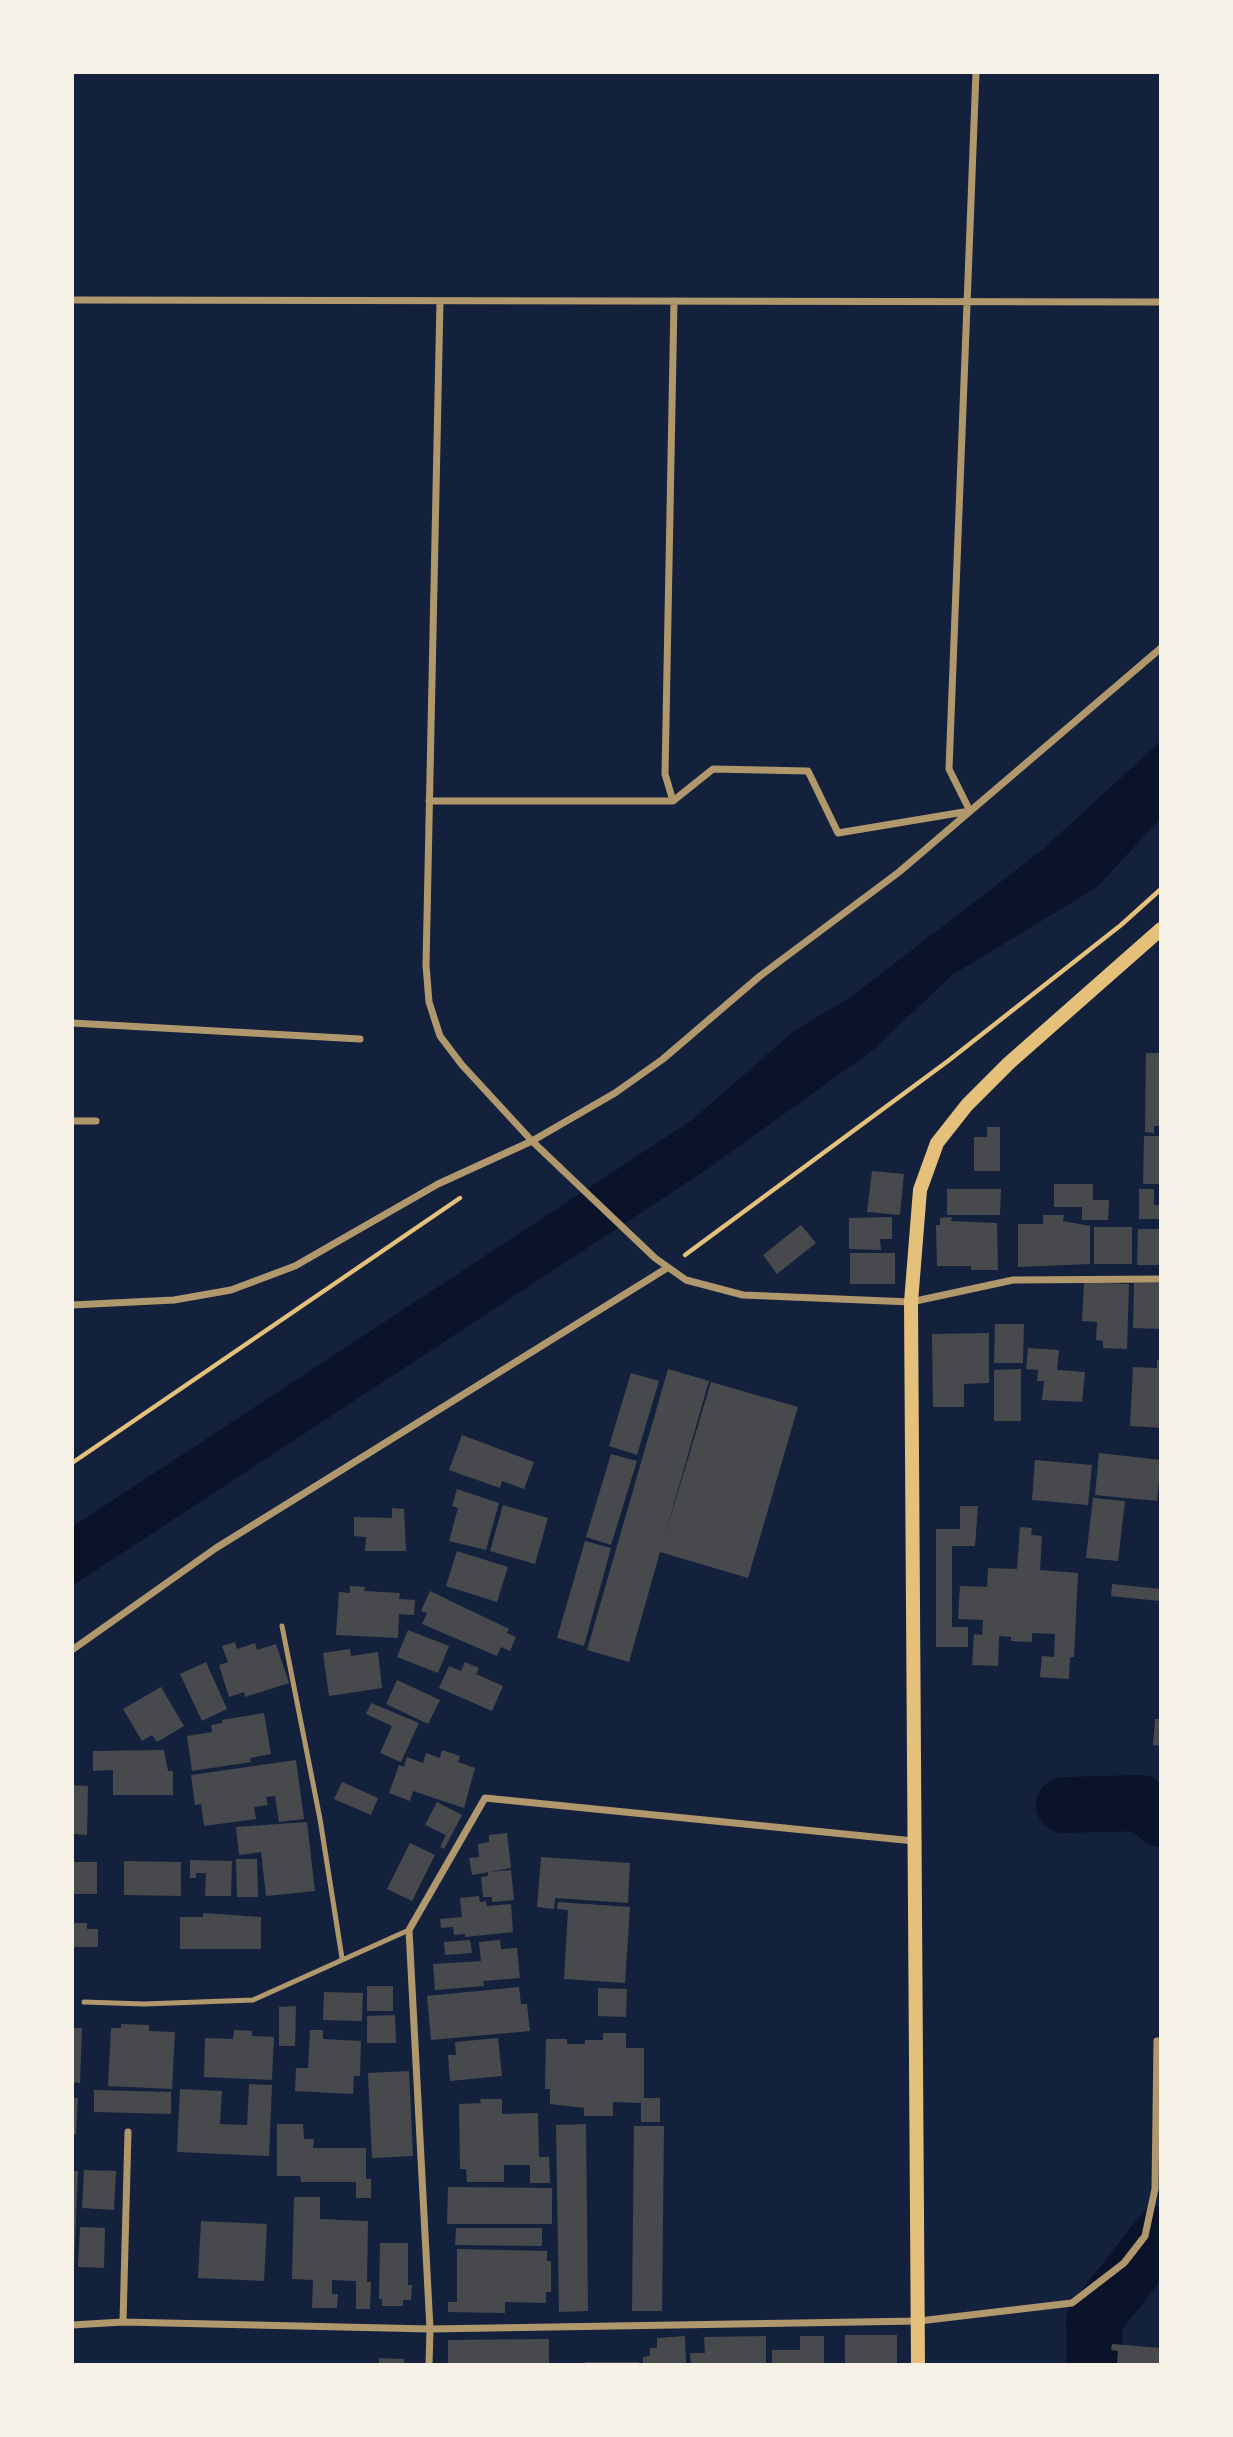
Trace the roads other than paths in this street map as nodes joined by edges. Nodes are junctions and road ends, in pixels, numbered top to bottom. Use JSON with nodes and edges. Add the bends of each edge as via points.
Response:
{"nodes":[{"id":1,"x":976,"y":72,"type":"edge"},
{"id":2,"x":72,"y":300,"type":"edge"},
{"id":3,"x":440,"y":301,"type":"junction"},
{"id":4,"x":674,"y":301,"type":"junction"},
{"id":5,"x":968,"y":302,"type":"junction"},
{"id":6,"x":1161,"y":302,"type":"edge"},
{"id":7,"x":1161,"y":648,"type":"edge"},
{"id":8,"x":429,"y":801,"type":"junction"},
{"id":9,"x":673,"y":802,"type":"junction"},
{"id":10,"x":970,"y":811,"type":"junction"},
{"id":11,"x":1161,"y":929,"type":"edge"},
{"id":12,"x":72,"y":1023,"type":"edge"},
{"id":13,"x":360,"y":1039,"type":"dead end"},
{"id":14,"x":72,"y":1121,"type":"edge"},
{"id":15,"x":96,"y":1121,"type":"dead end"},
{"id":16,"x":531,"y":1140,"type":"junction"},
{"id":17,"x":667,"y":1268,"type":"junction"},
{"id":18,"x":1161,"y":1279,"type":"edge"},
{"id":19,"x":911,"y":1302,"type":"junction"},
{"id":20,"x":72,"y":1305,"type":"edge"},
{"id":21,"x":282,"y":1626,"type":"dead end"},
{"id":22,"x":72,"y":1650,"type":"edge"},
{"id":23,"x":914,"y":1841,"type":"junction"},
{"id":24,"x":409,"y":1930,"type":"junction"},
{"id":25,"x":342,"y":1958,"type":"junction"},
{"id":26,"x":84,"y":2002,"type":"dead end"},
{"id":27,"x":1159,"y":2041,"type":"edge"},
{"id":28,"x":128,"y":2133,"type":"dead end"},
{"id":29,"x":919,"y":2321,"type":"junction"},
{"id":30,"x":123,"y":2322,"type":"junction"},
{"id":31,"x":72,"y":2325,"type":"edge"},
{"id":32,"x":430,"y":2329,"type":"junction"},
{"id":33,"x":429,"y":2365,"type":"edge"},
{"id":34,"x":918,"y":2365,"type":"edge"}],
"edges":[{"from":1,"to":5,"type":"street"},
{"from":2,"to":3,"type":"street"},
{"from":3,"to":4,"type":"street"},
{"from":3,"to":8,"type":"street"},
{"from":4,"to":5,"type":"street"},
{"from":4,"to":9,"type":"street","via":[[665,774]]},
{"from":5,"to":6,"type":"street"},
{"from":5,"to":10,"type":"street","via":[[948,769]]},
{"from":7,"to":10,"type":"street"},
{"from":8,"to":9,"type":"street"},
{"from":8,"to":16,"type":"street","via":[[429,1002],[440,1036]]},
{"from":9,"to":10,"type":"street","via":[[713,769],[808,771],[838,833]]},
{"from":10,"to":16,"type":"street","via":[[899,872],[760,976],[663,1059],[615,1093]]},
{"from":11,"to":19,"type":"main road","via":[[1009,1063],[937,1143],[920,1190]]},
{"from":12,"to":13,"type":"street"},
{"from":14,"to":15,"type":"street"},
{"from":16,"to":17,"type":"street"},
{"from":16,"to":20,"type":"street","via":[[438,1184],[295,1266],[231,1290],[174,1300]]},
{"from":17,"to":19,"type":"street","via":[[686,1280],[743,1295]]},
{"from":17,"to":22,"type":"street","via":[[216,1548]]},
{"from":18,"to":19,"type":"street","via":[[1013,1280]]},
{"from":19,"to":23,"type":"main road"},
{"from":21,"to":25,"type":"lane"},
{"from":23,"to":24,"type":"street","via":[[485,1798]]},
{"from":23,"to":29,"type":"main road"},
{"from":24,"to":25,"type":"lane"},
{"from":24,"to":32,"type":"street"},
{"from":25,"to":26,"type":"lane","via":[[253,2000]]},
{"from":27,"to":29,"type":"street","via":[[1155,2189],[1145,2236],[1124,2263],[1072,2302]]},
{"from":28,"to":30,"type":"street"},
{"from":29,"to":32,"type":"street"},
{"from":29,"to":34,"type":"main road"},
{"from":30,"to":31,"type":"street"},
{"from":30,"to":32,"type":"street"},
{"from":32,"to":33,"type":"street"}]}
